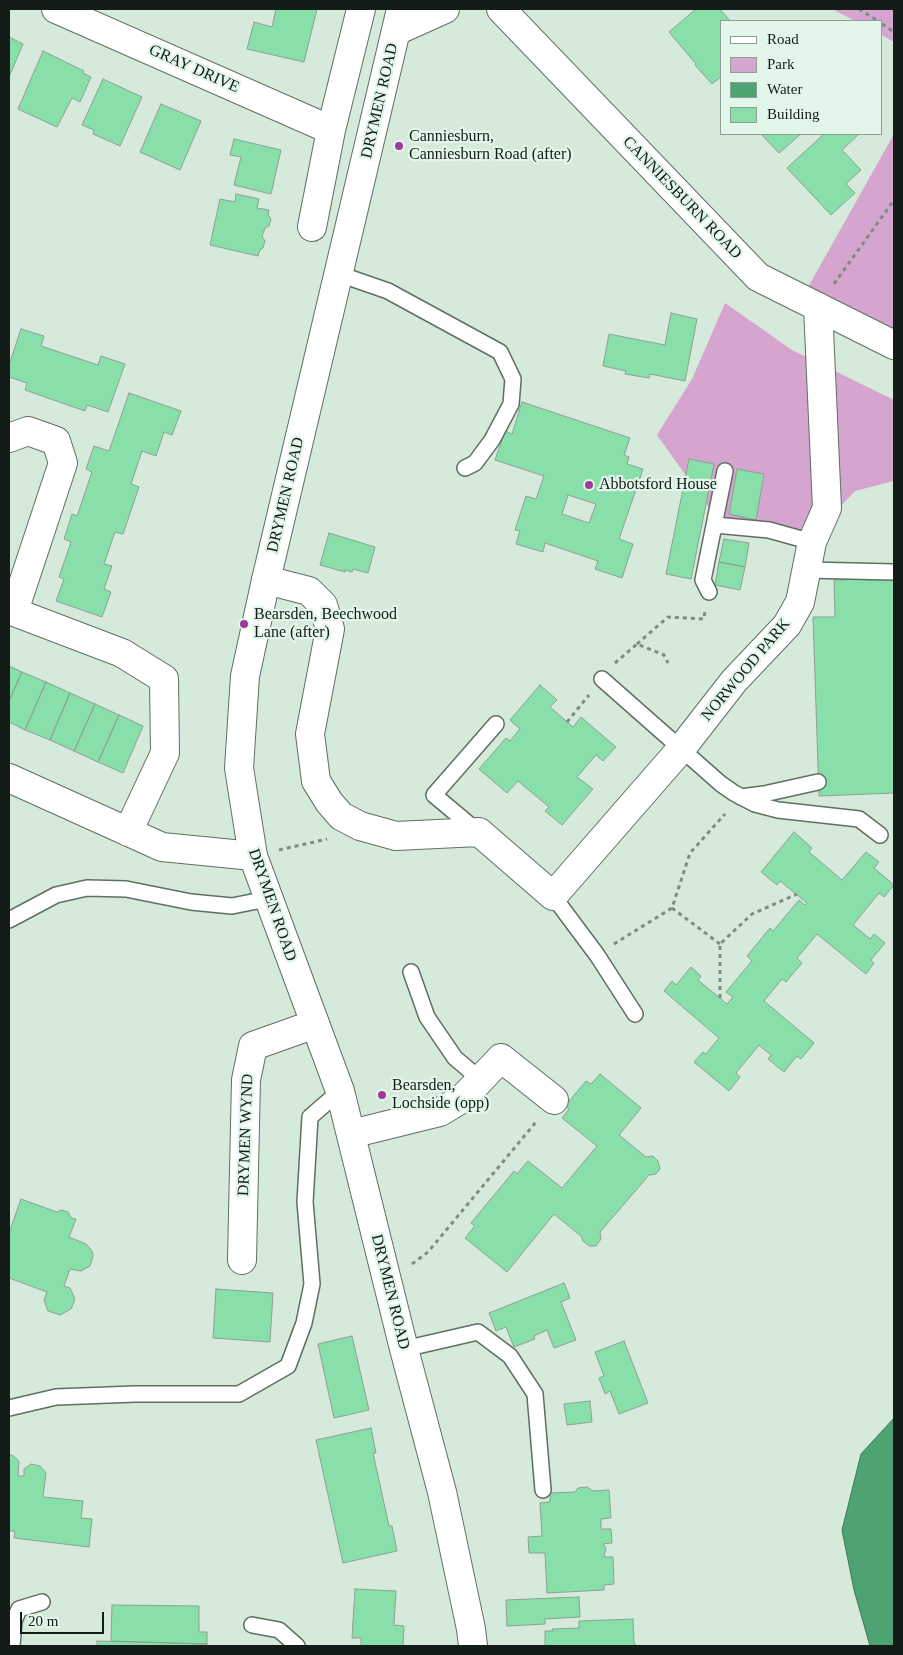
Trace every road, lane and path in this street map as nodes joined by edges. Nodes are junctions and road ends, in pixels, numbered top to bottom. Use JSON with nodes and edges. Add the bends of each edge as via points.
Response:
{"nodes":[{"id":1,"x":360,"y":9,"type":"edge"},
{"id":2,"x":445,"y":9,"type":"edge"},
{"id":3,"x":501,"y":9,"type":"edge"},
{"id":4,"x":859,"y":9,"type":"edge"},
{"id":5,"x":66,"y":11,"type":"edge"},
{"id":6,"x":399,"y":20,"type":"edge"},
{"id":7,"x":876,"y":20,"type":"edge"},
{"id":8,"x":883,"y":25,"type":"edge"},
{"id":9,"x":894,"y":32,"type":"edge"},
{"id":10,"x":331,"y":130,"type":"junction"},
{"id":11,"x":894,"y":200,"type":"edge"},
{"id":12,"x":312,"y":227,"type":"dead end"},
{"id":13,"x":339,"y":274,"type":"junction"},
{"id":14,"x":818,"y":307,"type":"junction"},
{"id":15,"x":894,"y":345,"type":"edge"},
{"id":16,"x":9,"y":438,"type":"edge"},
{"id":17,"x":465,"y":468,"type":"dead end"},
{"id":18,"x":725,"y":471,"type":"dead end"},
{"id":19,"x":715,"y":525,"type":"junction"},
{"id":20,"x":812,"y":542,"type":"junction"},
{"id":21,"x":807,"y":570,"type":"junction"},
{"id":22,"x":894,"y":572,"type":"edge"},
{"id":23,"x":266,"y":580,"type":"junction"},
{"id":24,"x":709,"y":592,"type":"joint"},
{"id":25,"x":11,"y":610,"type":"edge"},
{"id":26,"x":637,"y":644,"type":"junction"},
{"id":27,"x":618,"y":660,"type":"dead end"},
{"id":28,"x":668,"y":664,"type":"dead end"},
{"id":29,"x":602,"y":679,"type":"joint"},
{"id":30,"x":567,"y":722,"type":"dead end"},
{"id":31,"x":496,"y":724,"type":"dead end"},
{"id":32,"x":681,"y":749,"type":"junction"},
{"id":33,"x":9,"y":778,"type":"edge"},
{"id":34,"x":818,"y":782,"type":"dead end"},
{"id":35,"x":740,"y":797,"type":"junction"},
{"id":36,"x":341,"y":816,"type":"junction"},
{"id":37,"x":128,"y":832,"type":"junction"},
{"id":38,"x":479,"y":832,"type":"junction"},
{"id":39,"x":880,"y":835,"type":"dead end"},
{"id":40,"x":253,"y":856,"type":"junction"},
{"id":41,"x":797,"y":894,"type":"dead end"},
{"id":42,"x":553,"y":896,"type":"junction"},
{"id":43,"x":268,"y":899,"type":"junction"},
{"id":44,"x":672,"y":908,"type":"junction"},
{"id":45,"x":9,"y":920,"type":"edge"},
{"id":46,"x":720,"y":944,"type":"junction"},
{"id":47,"x":597,"y":955,"type":"junction"},
{"id":48,"x":411,"y":972,"type":"dead end"},
{"id":49,"x":720,"y":998,"type":"dead end"},
{"id":50,"x":635,"y":1014,"type":"dead end"},
{"id":51,"x":315,"y":1024,"type":"junction"},
{"id":52,"x":481,"y":1080,"type":"junction"},
{"id":53,"x":340,"y":1092,"type":"junction"},
{"id":54,"x":554,"y":1100,"type":"joint"},
{"id":55,"x":351,"y":1134,"type":"junction"},
{"id":56,"x":242,"y":1260,"type":"dead end"},
{"id":57,"x":388,"y":1282,"type":"junction"},
{"id":58,"x":404,"y":1349,"type":"junction"},
{"id":59,"x":9,"y":1408,"type":"edge"},
{"id":60,"x":543,"y":1490,"type":"dead end"},
{"id":61,"x":42,"y":1602,"type":"dead end"},
{"id":62,"x":252,"y":1625,"type":"dead end"},
{"id":63,"x":12,"y":1646,"type":"edge"},
{"id":64,"x":297,"y":1646,"type":"edge"},
{"id":65,"x":473,"y":1646,"type":"edge"}],
"edges":[{"from":1,"to":10,"type":"street"},
{"from":2,"to":6,"type":"street"},
{"from":3,"to":14,"type":"street","name":"CANNIESBURN ROAD","via":[[758,276]]},
{"from":4,"to":7,"type":"path"},
{"from":5,"to":10,"type":"street","name":"GRAY DRIVE"},
{"from":6,"to":13,"type":"street","name":"DRYMEN ROAD"},
{"from":8,"to":9,"type":"path"},
{"from":10,"to":12,"type":"street"},
{"from":11,"to":14,"type":"path"},
{"from":13,"to":17,"type":"lane","via":[[388,291],[500,352],[513,379],[512,404],[492,440],[475,463]]},
{"from":13,"to":23,"type":"street","name":"DRYMEN ROAD"},
{"from":14,"to":15,"type":"street","name":"CANNIESBURN ROAD"},
{"from":14,"to":20,"type":"street","name":"NORWOOD PARK","via":[[827,508]]},
{"from":16,"to":25,"type":"street","via":[[28,431],[56,442],[63,463]]},
{"from":18,"to":19,"type":"lane"},
{"from":19,"to":20,"type":"lane","via":[[769,530]]},
{"from":19,"to":24,"type":"lane","via":[[703,580]]},
{"from":20,"to":21,"type":"street","name":"NORWOOD PARK"},
{"from":21,"to":22,"type":"lane","via":[[853,575]]},
{"from":21,"to":32,"type":"street","name":"NORWOOD PARK","via":[[800,602],[787,625],[734,680]]},
{"from":23,"to":36,"type":"street","via":[[308,590],[323,605],[330,629],[310,734],[316,781]]},
{"from":23,"to":40,"type":"street","name":"DRYMEN ROAD","via":[[245,676],[239,768]]},
{"from":24,"to":26,"type":"path","via":[[704,619],[668,617]]},
{"from":25,"to":37,"type":"street","via":[[122,653],[164,679],[165,753]]},
{"from":26,"to":27,"type":"path"},
{"from":26,"to":28,"type":"path","via":[[664,655]]},
{"from":29,"to":30,"type":"path"},
{"from":29,"to":32,"type":"lane"},
{"from":31,"to":38,"type":"lane","via":[[434,795]]},
{"from":32,"to":35,"type":"lane"},
{"from":32,"to":42,"type":"street","name":"NORWOOD PARK"},
{"from":33,"to":37,"type":"street"},
{"from":34,"to":35,"type":"lane"},
{"from":35,"to":39,"type":"lane","via":[[778,810],[859,819]]},
{"from":35,"to":44,"type":"path","via":[[690,853]]},
{"from":36,"to":38,"type":"street","via":[[360,826],[396,836]]},
{"from":36,"to":40,"type":"path","via":[[328,839]]},
{"from":37,"to":40,"type":"street","via":[[162,847]]},
{"from":38,"to":42,"type":"street"},
{"from":40,"to":43,"type":"street","name":"DRYMEN ROAD"},
{"from":41,"to":46,"type":"path","via":[[752,914]]},
{"from":42,"to":47,"type":"lane"},
{"from":43,"to":45,"type":"lane","via":[[232,906],[191,902],[126,889],[88,888],[56,895]]},
{"from":43,"to":51,"type":"street","name":"DRYMEN ROAD"},
{"from":44,"to":46,"type":"path"},
{"from":44,"to":47,"type":"path"},
{"from":46,"to":49,"type":"path"},
{"from":47,"to":50,"type":"lane"},
{"from":48,"to":52,"type":"lane","via":[[427,1017],[455,1058]]},
{"from":51,"to":53,"type":"street","name":"DRYMEN ROAD"},
{"from":51,"to":56,"type":"street","name":"DRYMEN WYND","via":[[253,1046],[246,1080]]},
{"from":52,"to":54,"type":"street","via":[[501,1058]]},
{"from":52,"to":55,"type":"street","via":[[463,1098],[440,1112]]},
{"from":53,"to":55,"type":"street","name":"DRYMEN ROAD"},
{"from":53,"to":59,"type":"lane","via":[[310,1117],[305,1202],[312,1284],[304,1323],[288,1366],[239,1394],[56,1397]]},
{"from":54,"to":57,"type":"path","via":[[428,1252]]},
{"from":55,"to":57,"type":"street","name":"DRYMEN ROAD"},
{"from":57,"to":58,"type":"street","name":"DRYMEN ROAD"},
{"from":58,"to":60,"type":"lane","via":[[478,1332],[510,1356],[535,1394]]},
{"from":58,"to":65,"type":"street","name":"DRYMEN ROAD","via":[[442,1492]]},
{"from":61,"to":63,"type":"lane","via":[[18,1609]]},
{"from":62,"to":64,"type":"lane","via":[[279,1630]]}]}
